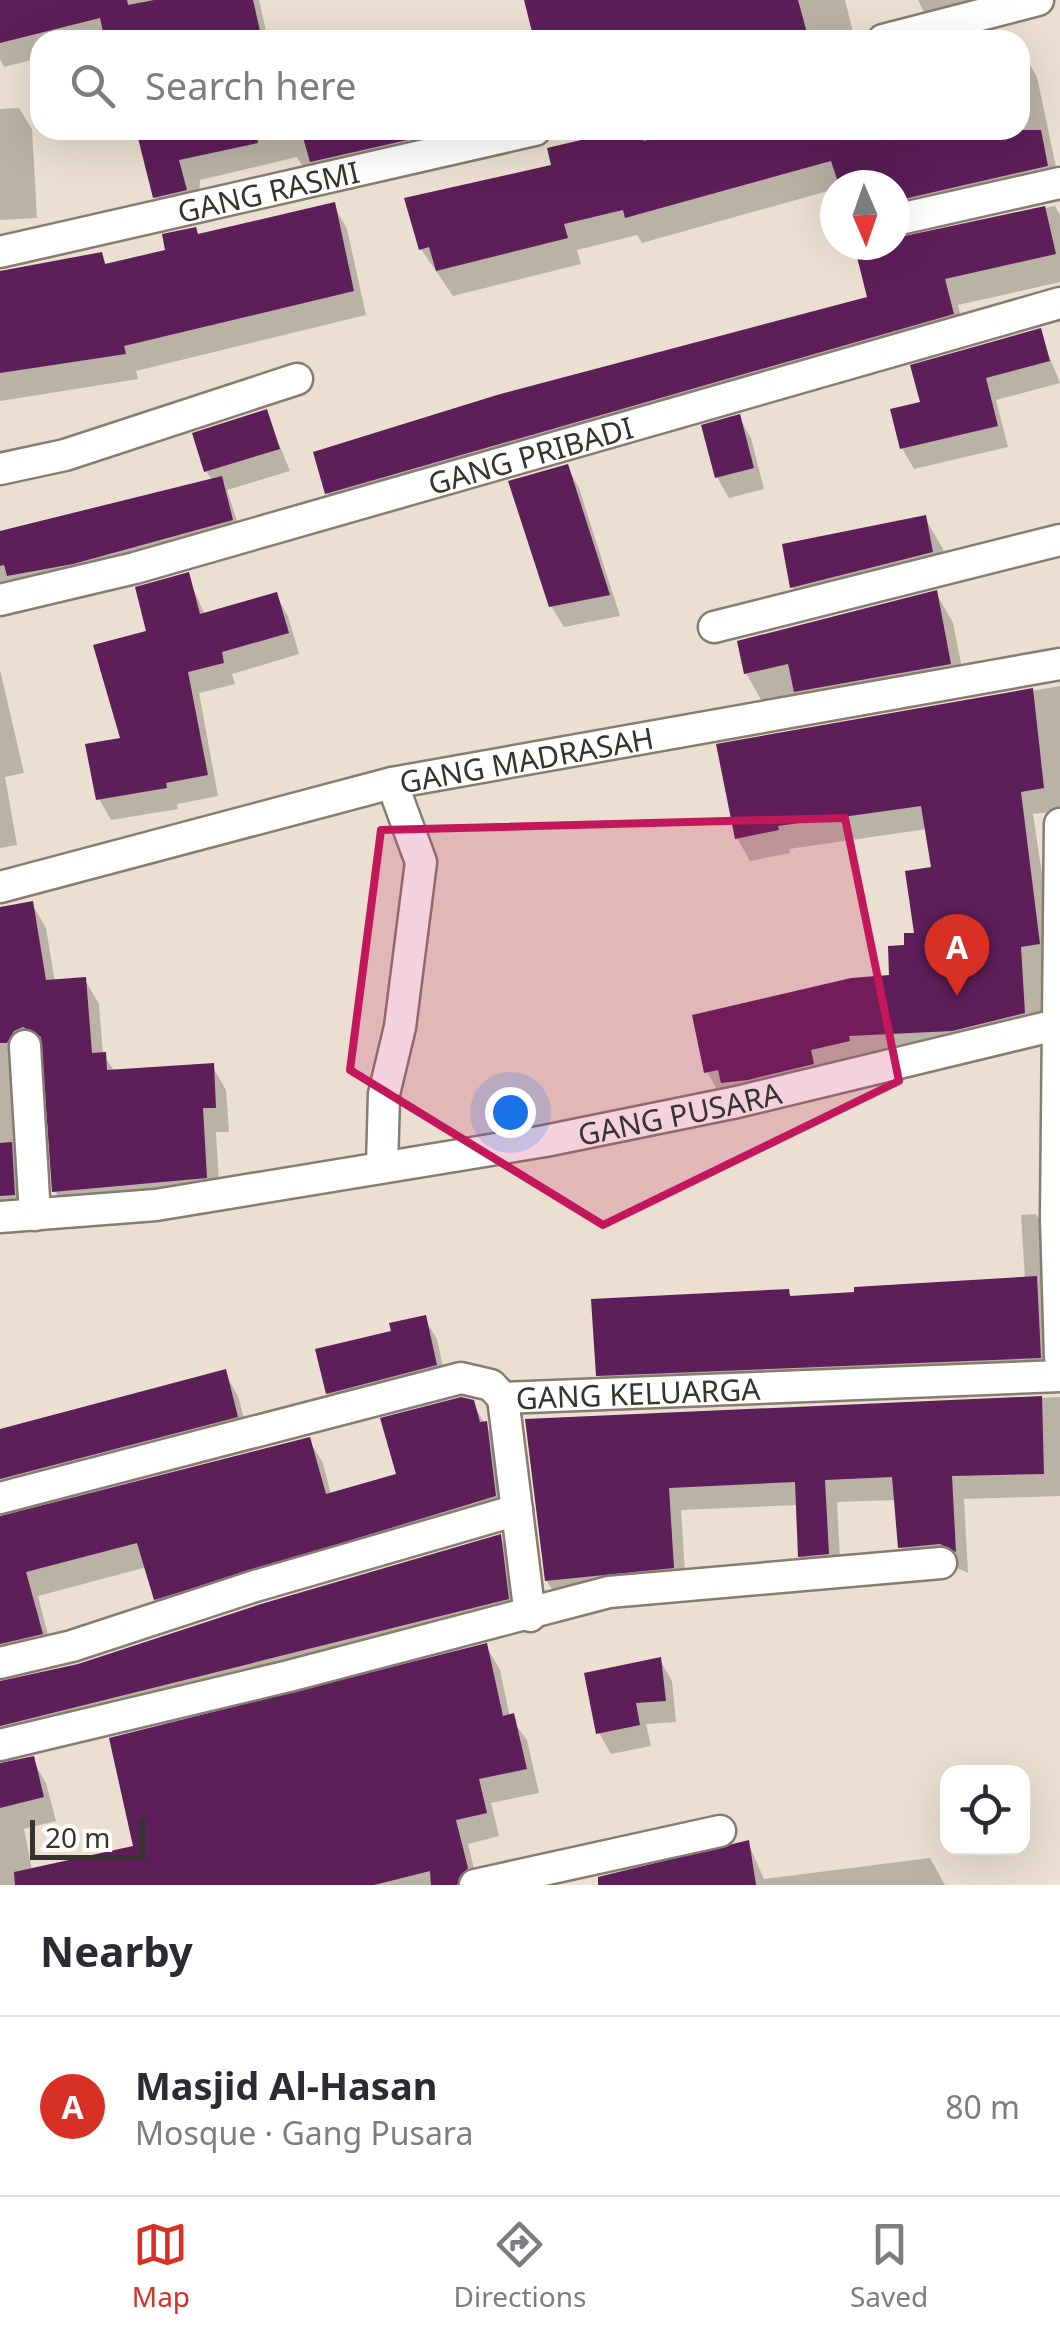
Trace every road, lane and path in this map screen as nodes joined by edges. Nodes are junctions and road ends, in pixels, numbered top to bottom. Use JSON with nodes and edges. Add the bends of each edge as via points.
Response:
{"nodes":[{"id":1,"x":1038,"y":0,"type":"edge"},
{"id":2,"x":922,"y":30,"type":"edge"},
{"id":3,"x":491,"y":140,"type":"edge"},
{"id":4,"x":1060,"y":183,"type":"edge"},
{"id":5,"x":910,"y":217,"type":"edge"},
{"id":6,"x":0,"y":252,"type":"edge"},
{"id":7,"x":1060,"y":303,"type":"edge"},
{"id":8,"x":297,"y":378,"type":"dead end"},
{"id":9,"x":0,"y":469,"type":"edge"},
{"id":10,"x":1060,"y":540,"type":"edge"},
{"id":11,"x":0,"y":600,"type":"edge"},
{"id":12,"x":714,"y":627,"type":"dead end"},
{"id":13,"x":1060,"y":664,"type":"edge"},
{"id":14,"x":392,"y":784,"type":"junction"},
{"id":15,"x":1060,"y":824,"type":"edge"},
{"id":16,"x":0,"y":886,"type":"edge"},
{"id":17,"x":1056,"y":1025,"type":"junction"},
{"id":18,"x":25,"y":1046,"type":"dead end"},
{"id":19,"x":382,"y":1166,"type":"junction"},
{"id":20,"x":35,"y":1215,"type":"junction"},
{"id":21,"x":0,"y":1217,"type":"edge"},
{"id":22,"x":1058,"y":1220,"type":"edge"},
{"id":23,"x":1060,"y":1357,"type":"edge"},
{"id":24,"x":1060,"y":1376,"type":"edge"},
{"id":25,"x":502,"y":1398,"type":"junction"},
{"id":26,"x":0,"y":1498,"type":"edge"},
{"id":27,"x":516,"y":1510,"type":"junction"},
{"id":28,"x":941,"y":1563,"type":"dead end"},
{"id":29,"x":530,"y":1616,"type":"junction"},
{"id":30,"x":0,"y":1663,"type":"edge"},
{"id":31,"x":0,"y":1745,"type":"edge"},
{"id":32,"x":720,"y":1832,"type":"dead end"},
{"id":33,"x":475,"y":1885,"type":"edge"}],
"edges":[{"from":1,"to":2,"type":"street"},
{"from":3,"to":6,"type":"street","name":"GANG RASMI"},
{"from":4,"to":5,"type":"street"},
{"from":7,"to":11,"type":"street","name":"GANG PRIBADI","via":[[135,568]]},
{"from":8,"to":9,"type":"street","via":[[64,456]]},
{"from":10,"to":12,"type":"street"},
{"from":13,"to":14,"type":"street","name":"GANG MADRASAH"},
{"from":14,"to":16,"type":"street","name":"GANG MADRASAH"},
{"from":14,"to":19,"type":"street","via":[[421,862],[400,1027],[384,1094]]},
{"from":15,"to":17,"type":"street"},
{"from":17,"to":19,"type":"street","name":"GANG PUSARA","via":[[718,1106]]},
{"from":17,"to":22,"type":"street"},
{"from":18,"to":20,"type":"street"},
{"from":19,"to":20,"type":"street","name":"GANG PUSARA","via":[[156,1205]]},
{"from":20,"to":21,"type":"street","name":"GANG PUSARA"},
{"from":22,"to":23,"type":"street"},
{"from":24,"to":25,"type":"street","name":"GANG KELUARGA"},
{"from":25,"to":26,"type":"street","name":"GANG KELUARGA","via":[[491,1385],[461,1378]]},
{"from":25,"to":27,"type":"street"},
{"from":27,"to":29,"type":"street"},
{"from":27,"to":30,"type":"street"},
{"from":28,"to":29,"type":"street","via":[[648,1585]]},
{"from":29,"to":31,"type":"street"},
{"from":32,"to":33,"type":"street"}]}
